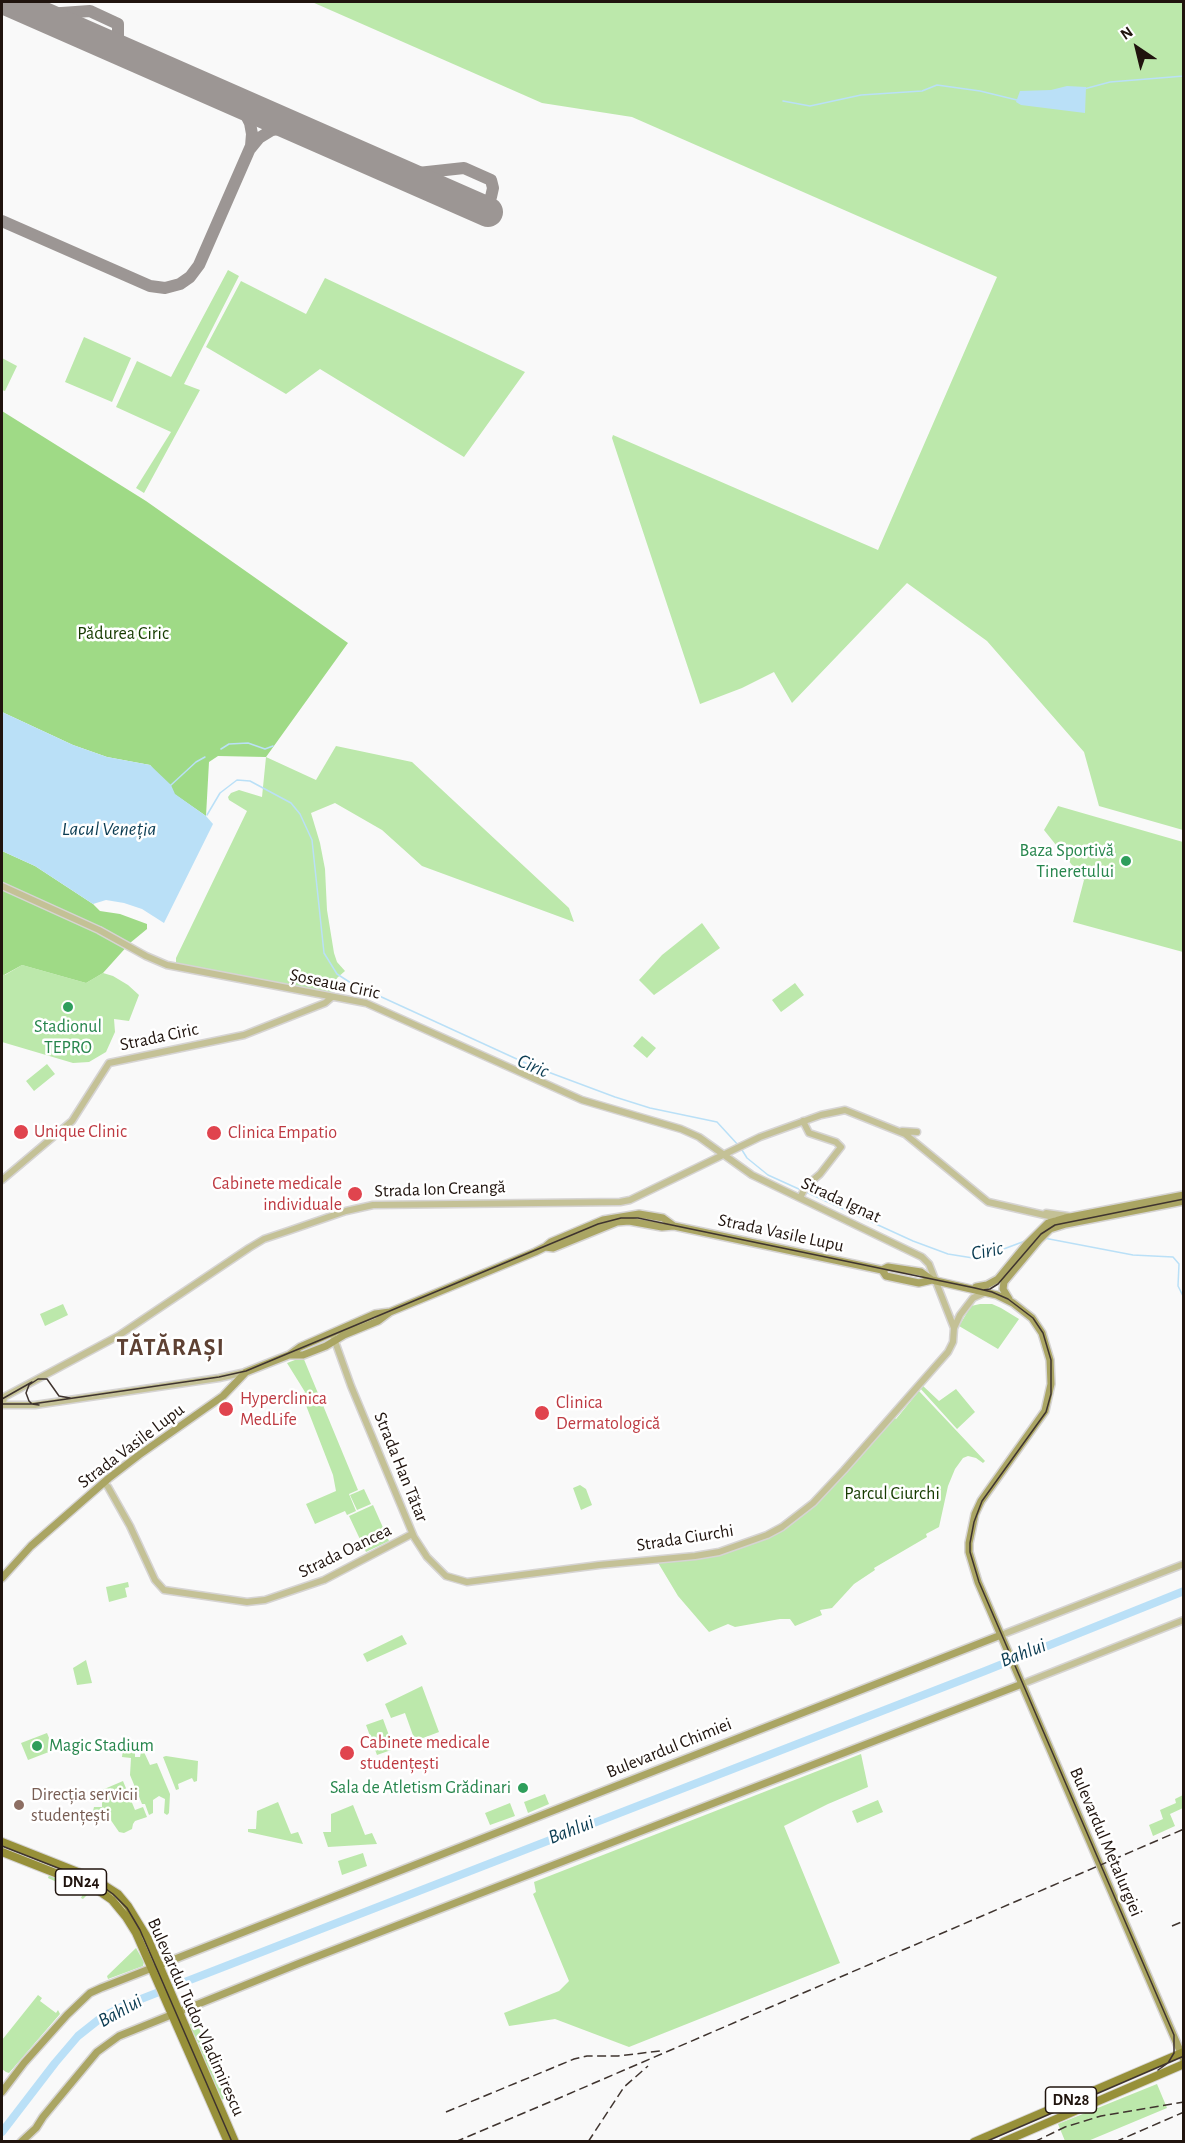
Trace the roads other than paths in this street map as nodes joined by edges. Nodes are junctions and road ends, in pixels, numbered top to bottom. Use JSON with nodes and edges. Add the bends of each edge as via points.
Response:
{"nodes":[{"id":1,"x":2,"y":886,"type":"edge"},
{"id":2,"x":332,"y":997,"type":"junction"},
{"id":3,"x":803,"y":1121,"type":"junction"},
{"id":4,"x":900,"y":1131,"type":"junction"},
{"id":5,"x":916,"y":1132,"type":"dead end"},
{"id":6,"x":723,"y":1156,"type":"junction"},
{"id":7,"x":2,"y":1180,"type":"edge"},
{"id":8,"x":1184,"y":1195,"type":"edge"},
{"id":9,"x":801,"y":1196,"type":"junction"},
{"id":10,"x":1184,"y":1201,"type":"edge"},
{"id":11,"x":1039,"y":1214,"type":"junction"},
{"id":12,"x":1071,"y":1217,"type":"junction"},
{"id":13,"x":1054,"y":1224,"type":"junction"},
{"id":14,"x":1045,"y":1229,"type":"junction"},
{"id":15,"x":1036,"y":1238,"type":"junction"},
{"id":16,"x":882,"y":1270,"type":"junction"},
{"id":17,"x":934,"y":1280,"type":"junction"},
{"id":18,"x":971,"y":1288,"type":"junction"},
{"id":19,"x":987,"y":1292,"type":"junction"},
{"id":20,"x":973,"y":1299,"type":"junction"},
{"id":21,"x":1013,"y":1303,"type":"junction"},
{"id":22,"x":390,"y":1312,"type":"junction"},
{"id":23,"x":954,"y":1328,"type":"junction"},
{"id":24,"x":332,"y":1333,"type":"junction"},
{"id":25,"x":334,"y":1341,"type":"junction"},
{"id":26,"x":289,"y":1354,"type":"junction"},
{"id":27,"x":246,"y":1372,"type":"junction"},
{"id":28,"x":3,"y":1401,"type":"edge"},
{"id":29,"x":104,"y":1483,"type":"junction"},
{"id":30,"x":412,"y":1534,"type":"junction"},
{"id":31,"x":1184,"y":1564,"type":"edge"},
{"id":32,"x":2,"y":1578,"type":"edge"},
{"id":33,"x":467,"y":1582,"type":"joint"},
{"id":34,"x":1184,"y":1620,"type":"edge"},
{"id":35,"x":1002,"y":1639,"type":"junction"},
{"id":36,"x":1022,"y":1684,"type":"junction"},
{"id":37,"x":2,"y":1842,"type":"edge"},
{"id":38,"x":2,"y":1852,"type":"edge"},
{"id":39,"x":158,"y":1964,"type":"junction"},
{"id":40,"x":176,"y":2014,"type":"junction"},
{"id":41,"x":1183,"y":2057,"type":"edge"},
{"id":42,"x":2,"y":2092,"type":"edge"},
{"id":43,"x":36,"y":2128,"type":"junction"},
{"id":44,"x":21,"y":2142,"type":"edge"},
{"id":45,"x":32,"y":2142,"type":"edge"},
{"id":46,"x":228,"y":2142,"type":"edge"},
{"id":47,"x":235,"y":2142,"type":"edge"},
{"id":48,"x":974,"y":2142,"type":"edge"},
{"id":49,"x":1003,"y":2142,"type":"edge"}],
"edges":[{"from":1,"to":2,"type":"street","name":"Șoseaua Ciric","via":[[167,965]]},
{"from":2,"to":6,"type":"street","name":"Șoseaua Ciric","via":[[376,1006],[582,1100],[681,1129],[706,1141]]},
{"from":2,"to":7,"type":"street","name":"Strada Ciric","via":[[244,1035],[109,1063],[72,1121]]},
{"from":3,"to":4,"type":"street","name":"Strada Ion Creangă","via":[[845,1110]]},
{"from":3,"to":6,"type":"street","name":"Strada Ion Creangă"},
{"from":3,"to":9,"type":"street","via":[[809,1133],[842,1147]]},
{"from":4,"to":5,"type":"street"},
{"from":4,"to":11,"type":"street","via":[[988,1202]]},
{"from":6,"to":9,"type":"street","name":"Strada Ignat","via":[[752,1175]]},
{"from":6,"to":28,"type":"street","name":"Strada Ion Creangă","via":[[620,1202],[373,1204],[295,1228],[264,1239],[118,1336]]},
{"from":8,"to":12,"type":"main road"},
{"from":9,"to":17,"type":"street","name":"Strada Ignat","via":[[914,1251],[929,1264]]},
{"from":10,"to":13,"type":"main road"},
{"from":11,"to":12,"type":"street"},
{"from":11,"to":13,"type":"street","via":[[1049,1216]]},
{"from":11,"to":14,"type":"street","via":[[1046,1220]]},
{"from":12,"to":13,"type":"main road"},
{"from":13,"to":14,"type":"main road"},
{"from":14,"to":15,"type":"main road"},
{"from":15,"to":18,"type":"main road","via":[[998,1279]]},
{"from":15,"to":21,"type":"main road","via":[[1003,1286]]},
{"from":16,"to":17,"type":"main road","name":"Strada Vasile Lupu","via":[[888,1267],[921,1272]]},
{"from":16,"to":17,"type":"main road","name":"Strada Vasile Lupu","via":[[886,1276],[919,1283]]},
{"from":16,"to":22,"type":"main road","name":"Strada Vasile Lupu","via":[[674,1227],[624,1221],[553,1248],[545,1247]]},
{"from":17,"to":18,"type":"main road","name":"Strada Vasile Lupu"},
{"from":17,"to":23,"type":"street"},
{"from":18,"to":19,"type":"main road","name":"Strada Vasile Lupu"},
{"from":18,"to":20,"type":"street"},
{"from":19,"to":20,"type":"street","name":"Strada Ciurchi"},
{"from":19,"to":21,"type":"main road","name":"Strada Vasile Lupu"},
{"from":20,"to":23,"type":"street","name":"Strada Ciurchi"},
{"from":21,"to":35,"type":"main road","name":"Strada Vasile Lupu","via":[[1032,1318],[1042,1334],[1050,1360],[1051,1384],[1045,1412],[975,1511],[969,1547],[972,1565]]},
{"from":22,"to":24,"type":"main road","name":"Strada Vasile Lupu","via":[[375,1314]]},
{"from":22,"to":25,"type":"main road","name":"Strada Vasile Lupu","via":[[378,1322]]},
{"from":23,"to":33,"type":"street","name":"Strada Ciurchi","via":[[948,1352],[844,1470],[813,1503],[767,1535],[695,1556]]},
{"from":24,"to":25,"type":"street","name":"Strada Han Tătar"},
{"from":24,"to":26,"type":"main road","name":"Strada Vasile Lupu"},
{"from":25,"to":26,"type":"main road","name":"Strada Vasile Lupu","via":[[303,1355]]},
{"from":25,"to":30,"type":"street","name":"Strada Han Tătar"},
{"from":26,"to":27,"type":"main road","name":"Strada Vasile Lupu"},
{"from":27,"to":28,"type":"street","via":[[41,1404],[20,1406]]},
{"from":27,"to":29,"type":"main road","name":"Strada Vasile Lupu","via":[[223,1396]]},
{"from":29,"to":30,"type":"street","name":"Strada Oancea","via":[[164,1590],[247,1602],[272,1598],[324,1581]]},
{"from":29,"to":32,"type":"main road","name":"Strada Vasile Lupu","via":[[31,1546]]},
{"from":30,"to":33,"type":"street","name":"Strada Han Tătar","via":[[446,1576]]},
{"from":31,"to":35,"type":"street","name":"Bulevardul Chimiei"},
{"from":34,"to":36,"type":"street"},
{"from":35,"to":36,"type":"main road","name":"Bulevardul Metalurgiei"},
{"from":35,"to":39,"type":"main road","name":"Bulevardul Chimiei"},
{"from":36,"to":40,"type":"main road","via":[[262,1977]]},
{"from":36,"to":41,"type":"main road","name":"Bulevardul Metalurgiei"},
{"from":37,"to":39,"type":"main road","name":"Bulevardul Tudor Vladimirescu","number":"DN24","via":[[85,1874],[118,1894],[138,1920]]},
{"from":38,"to":39,"type":"main road","name":"Bulevardul Tudor Vladimirescu","number":"DN24","via":[[89,1886],[112,1900]]},
{"from":39,"to":40,"type":"main road","name":"Bulevardul Tudor Vladimirescu","number":"DN24","via":[[158,1974]]},
{"from":39,"to":42,"type":"main road","name":"Bulevardul Chimiei","via":[[90,1993]]},
{"from":40,"to":43,"type":"main road","via":[[119,2036],[104,2046]]},
{"from":40,"to":46,"type":"main road","name":"Bulevardul Tudor Vladimirescu","number":"DN24"},
{"from":40,"to":47,"type":"main road","name":"Bulevardul Tudor Vladimirescu","number":"DN24"},
{"from":41,"to":48,"type":"main road","number":"DN28"},
{"from":41,"to":49,"type":"main road","number":"DN28"},
{"from":43,"to":44,"type":"main road"},
{"from":43,"to":45,"type":"main road"}]}
